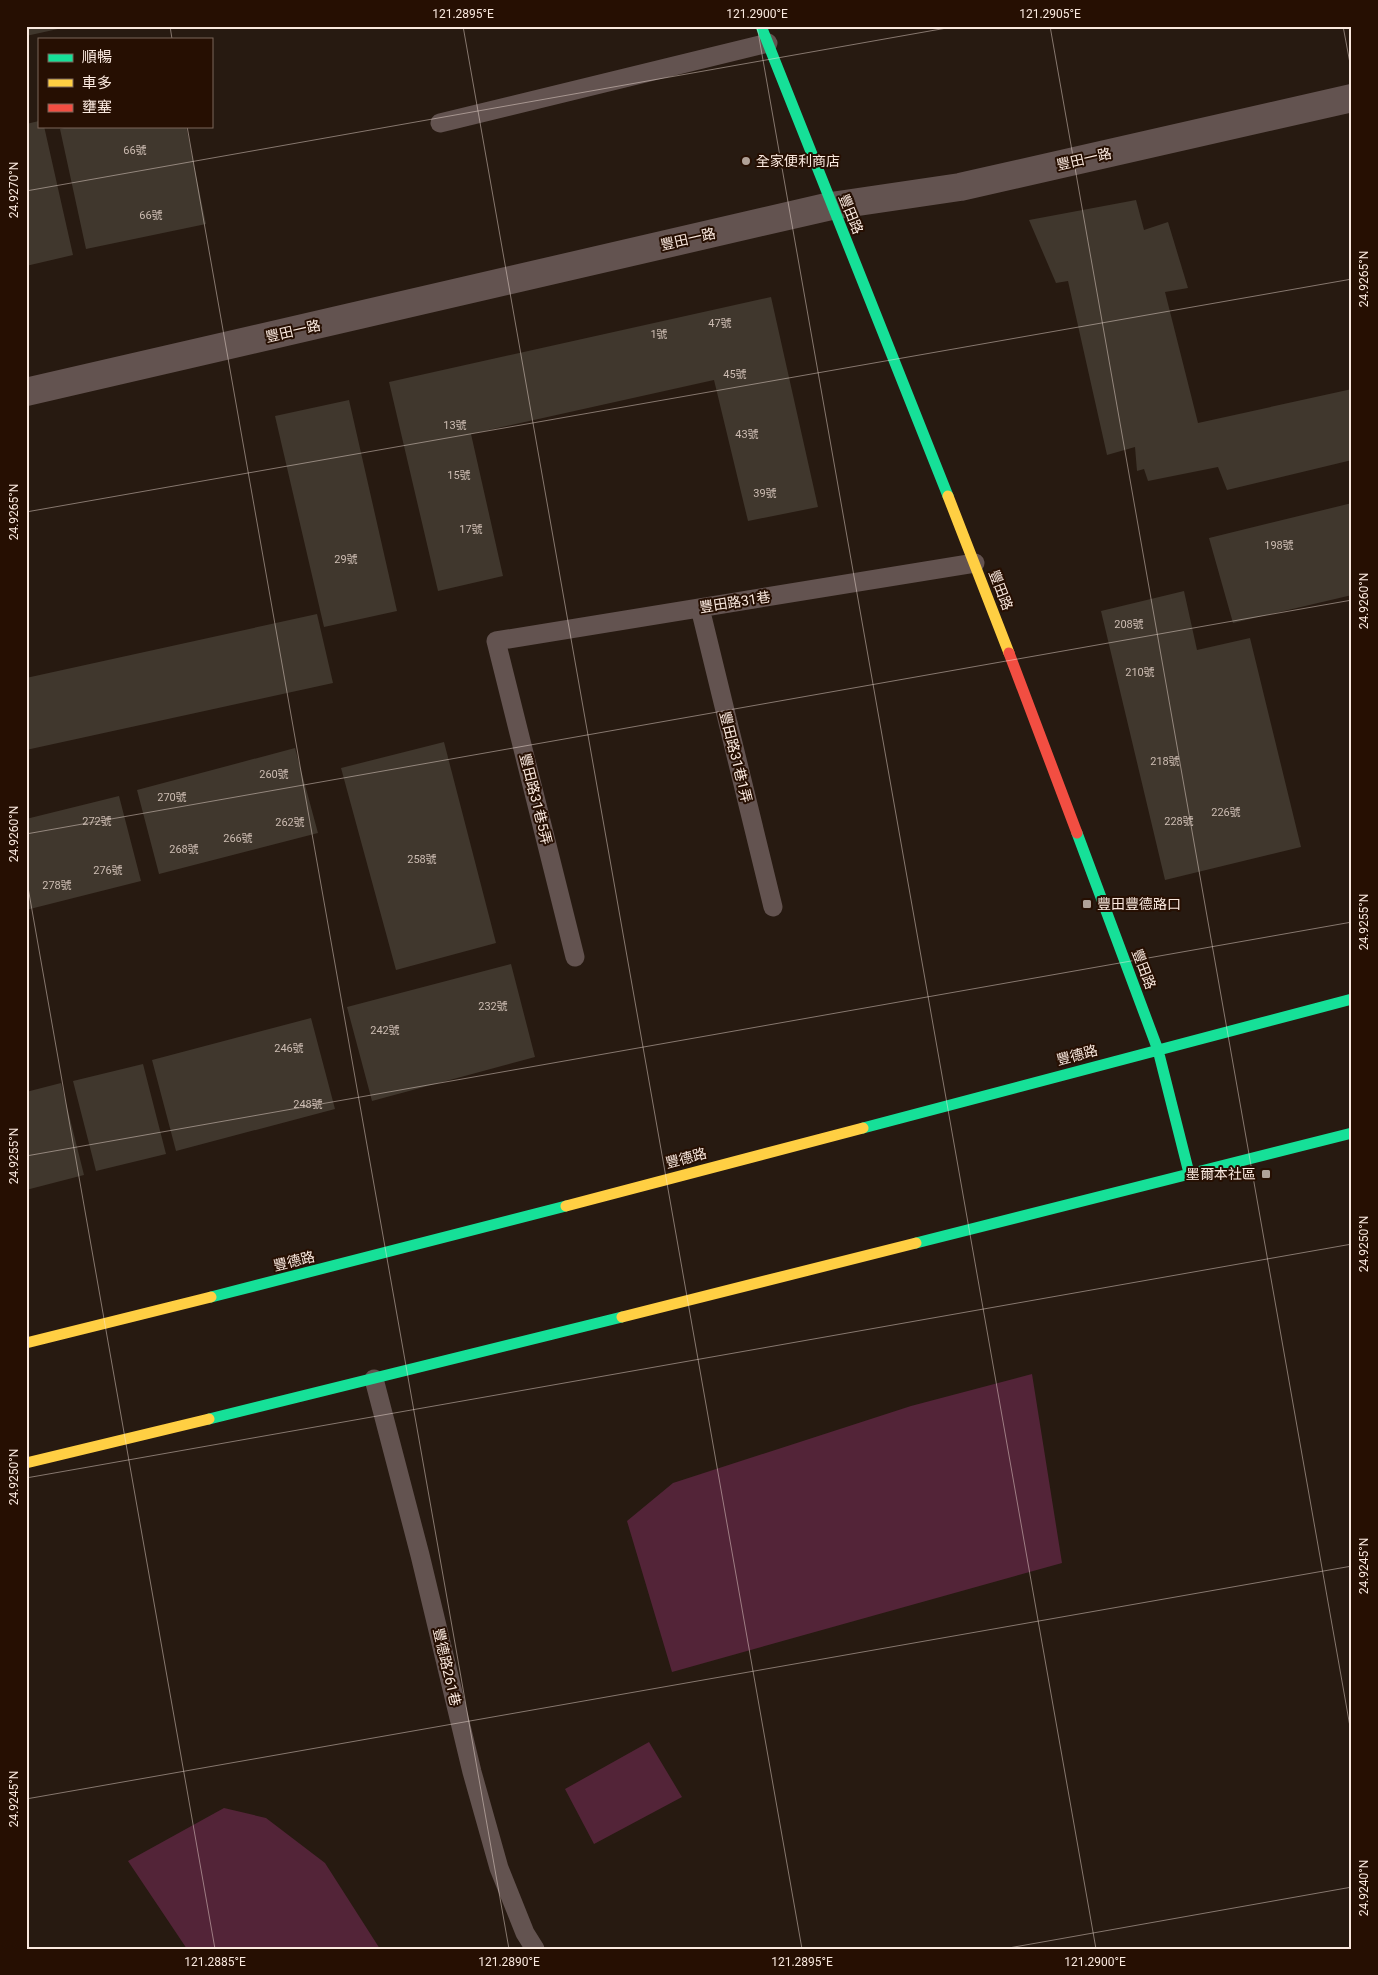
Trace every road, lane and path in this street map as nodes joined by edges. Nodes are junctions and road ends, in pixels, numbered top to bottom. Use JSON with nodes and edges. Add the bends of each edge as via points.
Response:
{"nodes":[{"id":1,"x":764,"y":34,"type":"edge"},
{"id":2,"x":1352,"y":98,"type":"edge"},
{"id":3,"x":440,"y":123,"type":"dead end"},
{"id":4,"x":831,"y":206,"type":"junction"},
{"id":5,"x":26,"y":392,"type":"edge"},
{"id":6,"x":975,"y":563,"type":"junction"},
{"id":7,"x":700,"y":608,"type":"junction"},
{"id":8,"x":496,"y":641,"type":"joint"},
{"id":9,"x":773,"y":907,"type":"dead end"},
{"id":10,"x":575,"y":957,"type":"dead end"},
{"id":11,"x":1352,"y":999,"type":"edge"},
{"id":12,"x":1158,"y":1050,"type":"junction"},
{"id":13,"x":1352,"y":1133,"type":"edge"},
{"id":14,"x":1189,"y":1173,"type":"junction"},
{"id":15,"x":26,"y":1343,"type":"edge"},
{"id":16,"x":374,"y":1379,"type":"junction"},
{"id":17,"x":26,"y":1463,"type":"edge"},
{"id":18,"x":535,"y":1949,"type":"edge"}],
"edges":[{"from":1,"to":3,"type":"lane"},
{"from":1,"to":4,"type":"main road","name":"豐田路"},
{"from":2,"to":4,"type":"street","name":"豐田一路","via":[[960,187]]},
{"from":4,"to":5,"type":"street","name":"豐田一路"},
{"from":4,"to":6,"type":"main road","name":"豐田路"},
{"from":6,"to":7,"type":"lane","name":"豐田路31巷"},
{"from":6,"to":12,"type":"main road","name":"豐田路"},
{"from":7,"to":8,"type":"lane","name":"豐田路31巷"},
{"from":7,"to":9,"type":"lane","name":"豐田路31巷1弄"},
{"from":8,"to":10,"type":"lane","name":"豐田路31巷5弄"},
{"from":11,"to":12,"type":"main road","name":"豐德路"},
{"from":12,"to":14,"type":"main road","name":"豐田路"},
{"from":12,"to":15,"type":"main road","name":"豐德路","via":[[359,1260]]},
{"from":13,"to":14,"type":"main road"},
{"from":14,"to":16,"type":"main road"},
{"from":16,"to":17,"type":"main road"},
{"from":16,"to":18,"type":"lane","name":"豐德路261巷","via":[[499,1868],[525,1933]]}]}
